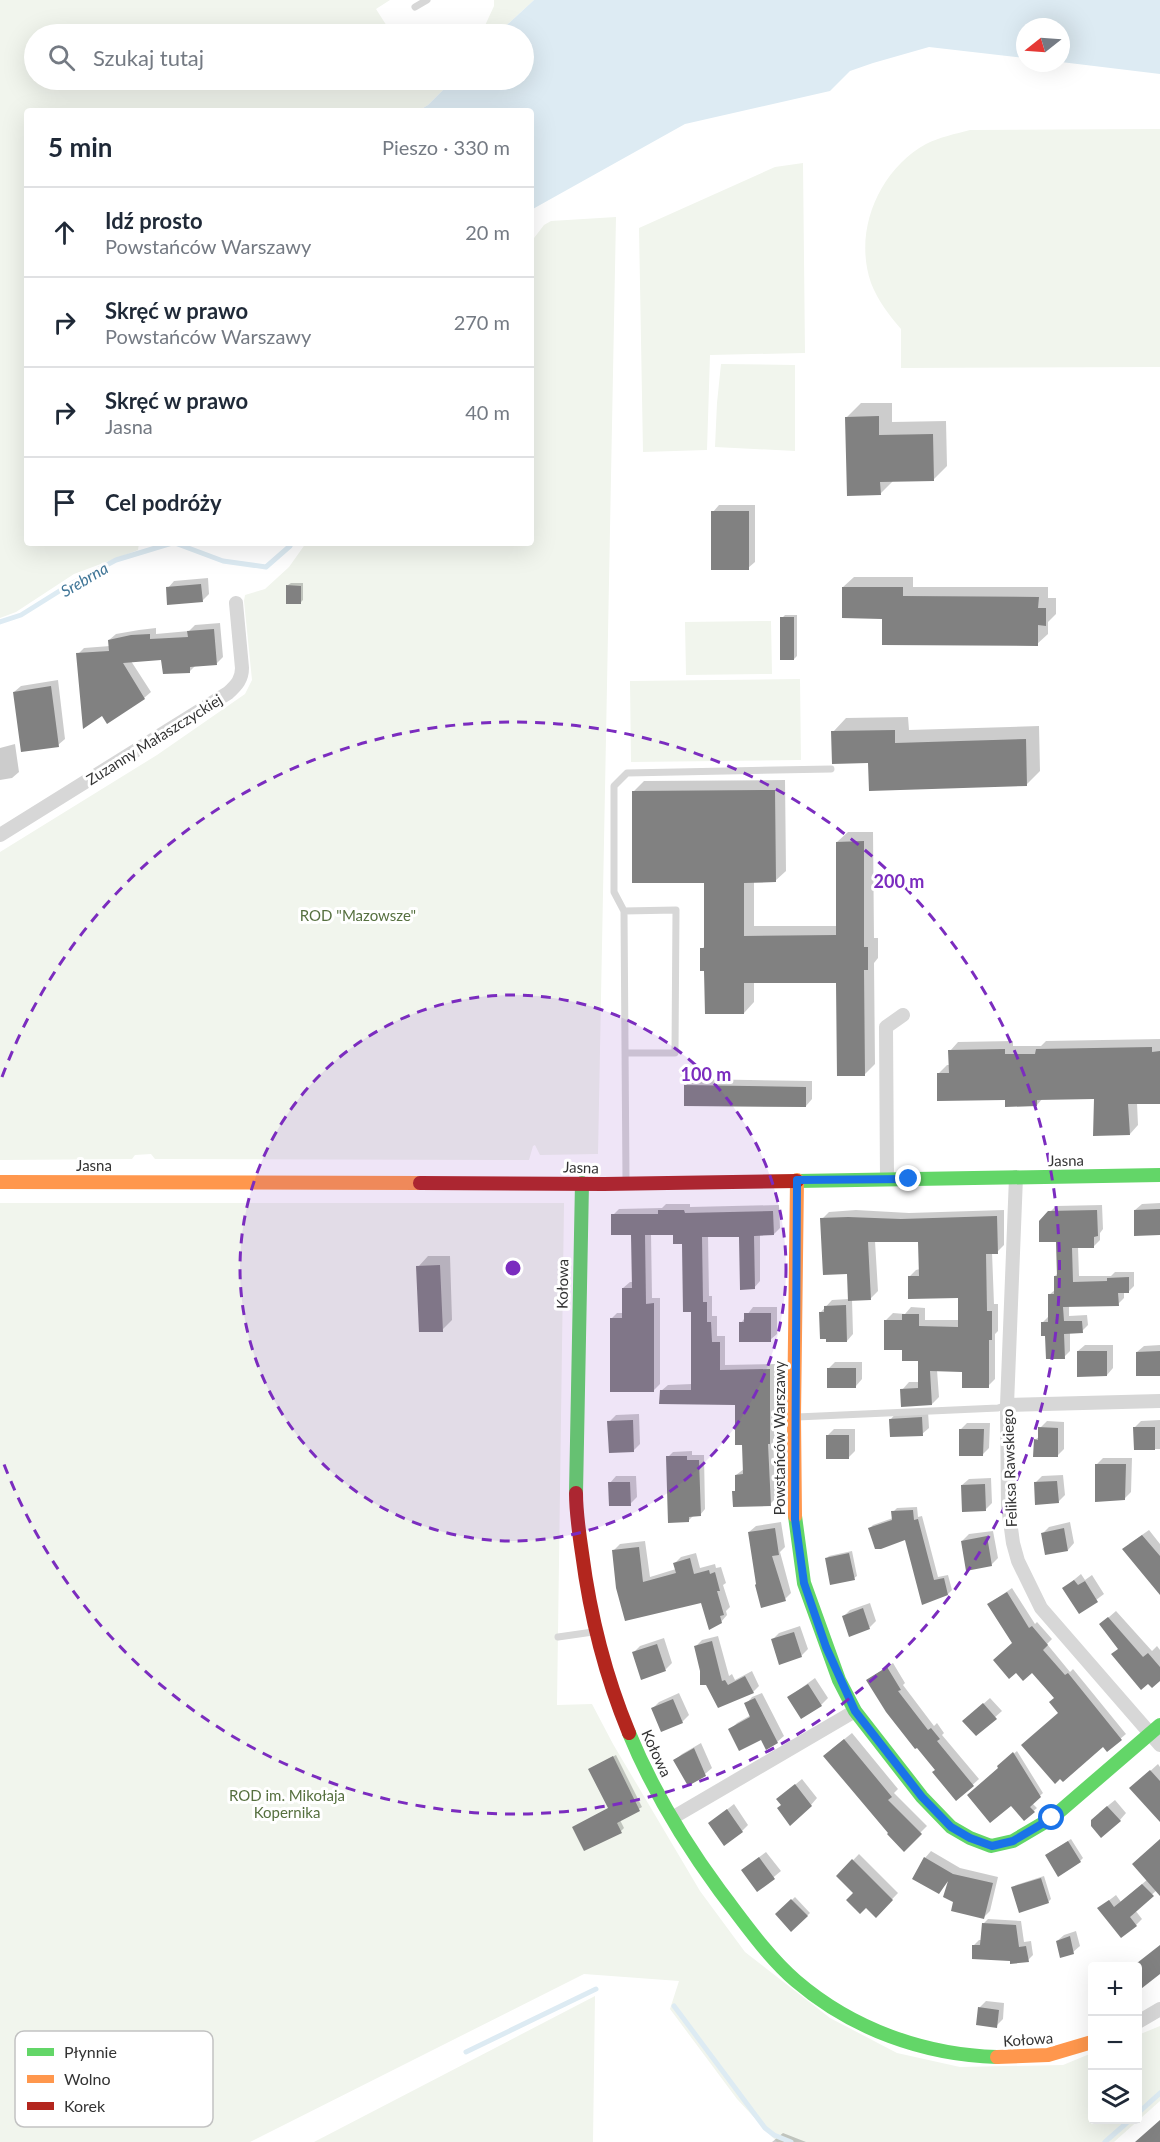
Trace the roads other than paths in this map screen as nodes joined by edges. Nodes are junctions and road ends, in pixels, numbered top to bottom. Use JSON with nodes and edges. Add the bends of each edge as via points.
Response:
{"nodes":[{"id":1,"x":427,"y":0,"type":"edge"},
{"id":2,"x":415,"y":7,"type":"dead end"},
{"id":3,"x":236,"y":603,"type":"dead end"},
{"id":4,"x":831,"y":770,"type":"dead end"},
{"id":5,"x":0,"y":835,"type":"edge"},
{"id":6,"x":624,"y":911,"type":"junction"},
{"id":7,"x":903,"y":1015,"type":"dead end"},
{"id":8,"x":626,"y":1053,"type":"junction"},
{"id":9,"x":1160,"y":1174,"type":"edge"},
{"id":10,"x":1016,"y":1177,"type":"junction"},
{"id":11,"x":887,"y":1179,"type":"junction"},
{"id":12,"x":797,"y":1180,"type":"junction"},
{"id":13,"x":0,"y":1182,"type":"edge"},
{"id":14,"x":582,"y":1183,"type":"junction"},
{"id":15,"x":626,"y":1184,"type":"junction"},
{"id":16,"x":1160,"y":1401,"type":"edge"},
{"id":17,"x":1007,"y":1405,"type":"junction"},
{"id":18,"x":794,"y":1417,"type":"junction"},
{"id":19,"x":596,"y":1631,"type":"junction"},
{"id":20,"x":558,"y":1637,"type":"dead end"},
{"id":21,"x":855,"y":1711,"type":"junction"},
{"id":22,"x":1155,"y":1730,"type":"edge"},
{"id":23,"x":1160,"y":1745,"type":"edge"},
{"id":24,"x":672,"y":1818,"type":"junction"},
{"id":25,"x":1160,"y":2009,"type":"edge"},
{"id":26,"x":1142,"y":2019,"type":"edge"},
{"id":27,"x":1088,"y":2044,"type":"edge"}],
"edges":[{"from":1,"to":2,"type":"lane"},
{"from":3,"to":5,"type":"street","name":"Zuzanny Małaszczyckiej","via":[[242,677],[235,687]]},
{"from":4,"to":6,"type":"lane","via":[[627,773],[614,786],[614,892]]},
{"from":6,"to":8,"type":"lane"},
{"from":6,"to":8,"type":"lane","via":[[676,910],[675,1053]]},
{"from":7,"to":11,"type":"street","via":[[886,1027]]},
{"from":8,"to":15,"type":"lane"},
{"from":9,"to":10,"type":"street","name":"Jasna"},
{"from":10,"to":11,"type":"street","name":"Jasna"},
{"from":10,"to":17,"type":"street","name":"Feliksa Rawskiego"},
{"from":11,"to":12,"type":"street","name":"Jasna"},
{"from":12,"to":15,"type":"street","name":"Jasna"},
{"from":12,"to":18,"type":"street","name":"Powstańców Warszawy"},
{"from":13,"to":14,"type":"street","name":"Jasna"},
{"from":14,"to":15,"type":"street","name":"Jasna"},
{"from":14,"to":19,"type":"street","name":"Kołowa","via":[[576,1501],[586,1590]]},
{"from":16,"to":17,"type":"street"},
{"from":17,"to":18,"type":"lane"},
{"from":17,"to":22,"type":"street","name":"Feliksa Rawskiego","via":[[1008,1506],[1018,1562],[1041,1608]]},
{"from":18,"to":21,"type":"street","name":"Powstańców Warszawy","via":[[795,1519],[804,1583],[826,1647]]},
{"from":19,"to":20,"type":"lane"},
{"from":19,"to":24,"type":"street","name":"Kołowa","via":[[619,1706],[643,1765]]},
{"from":21,"to":22,"type":"street","name":"Powstańców Warszawy","via":[[922,1797],[951,1827],[992,1846],[1013,1841],[1052,1818]]},
{"from":21,"to":24,"type":"street"},
{"from":22,"to":23,"type":"street","name":"Feliksa Rawskiego"},
{"from":24,"to":27,"type":"street","name":"Kołowa","via":[[733,1910],[796,1981],[872,2028],[910,2044],[953,2055],[1046,2057]]},
{"from":25,"to":26,"type":"street"}]}
